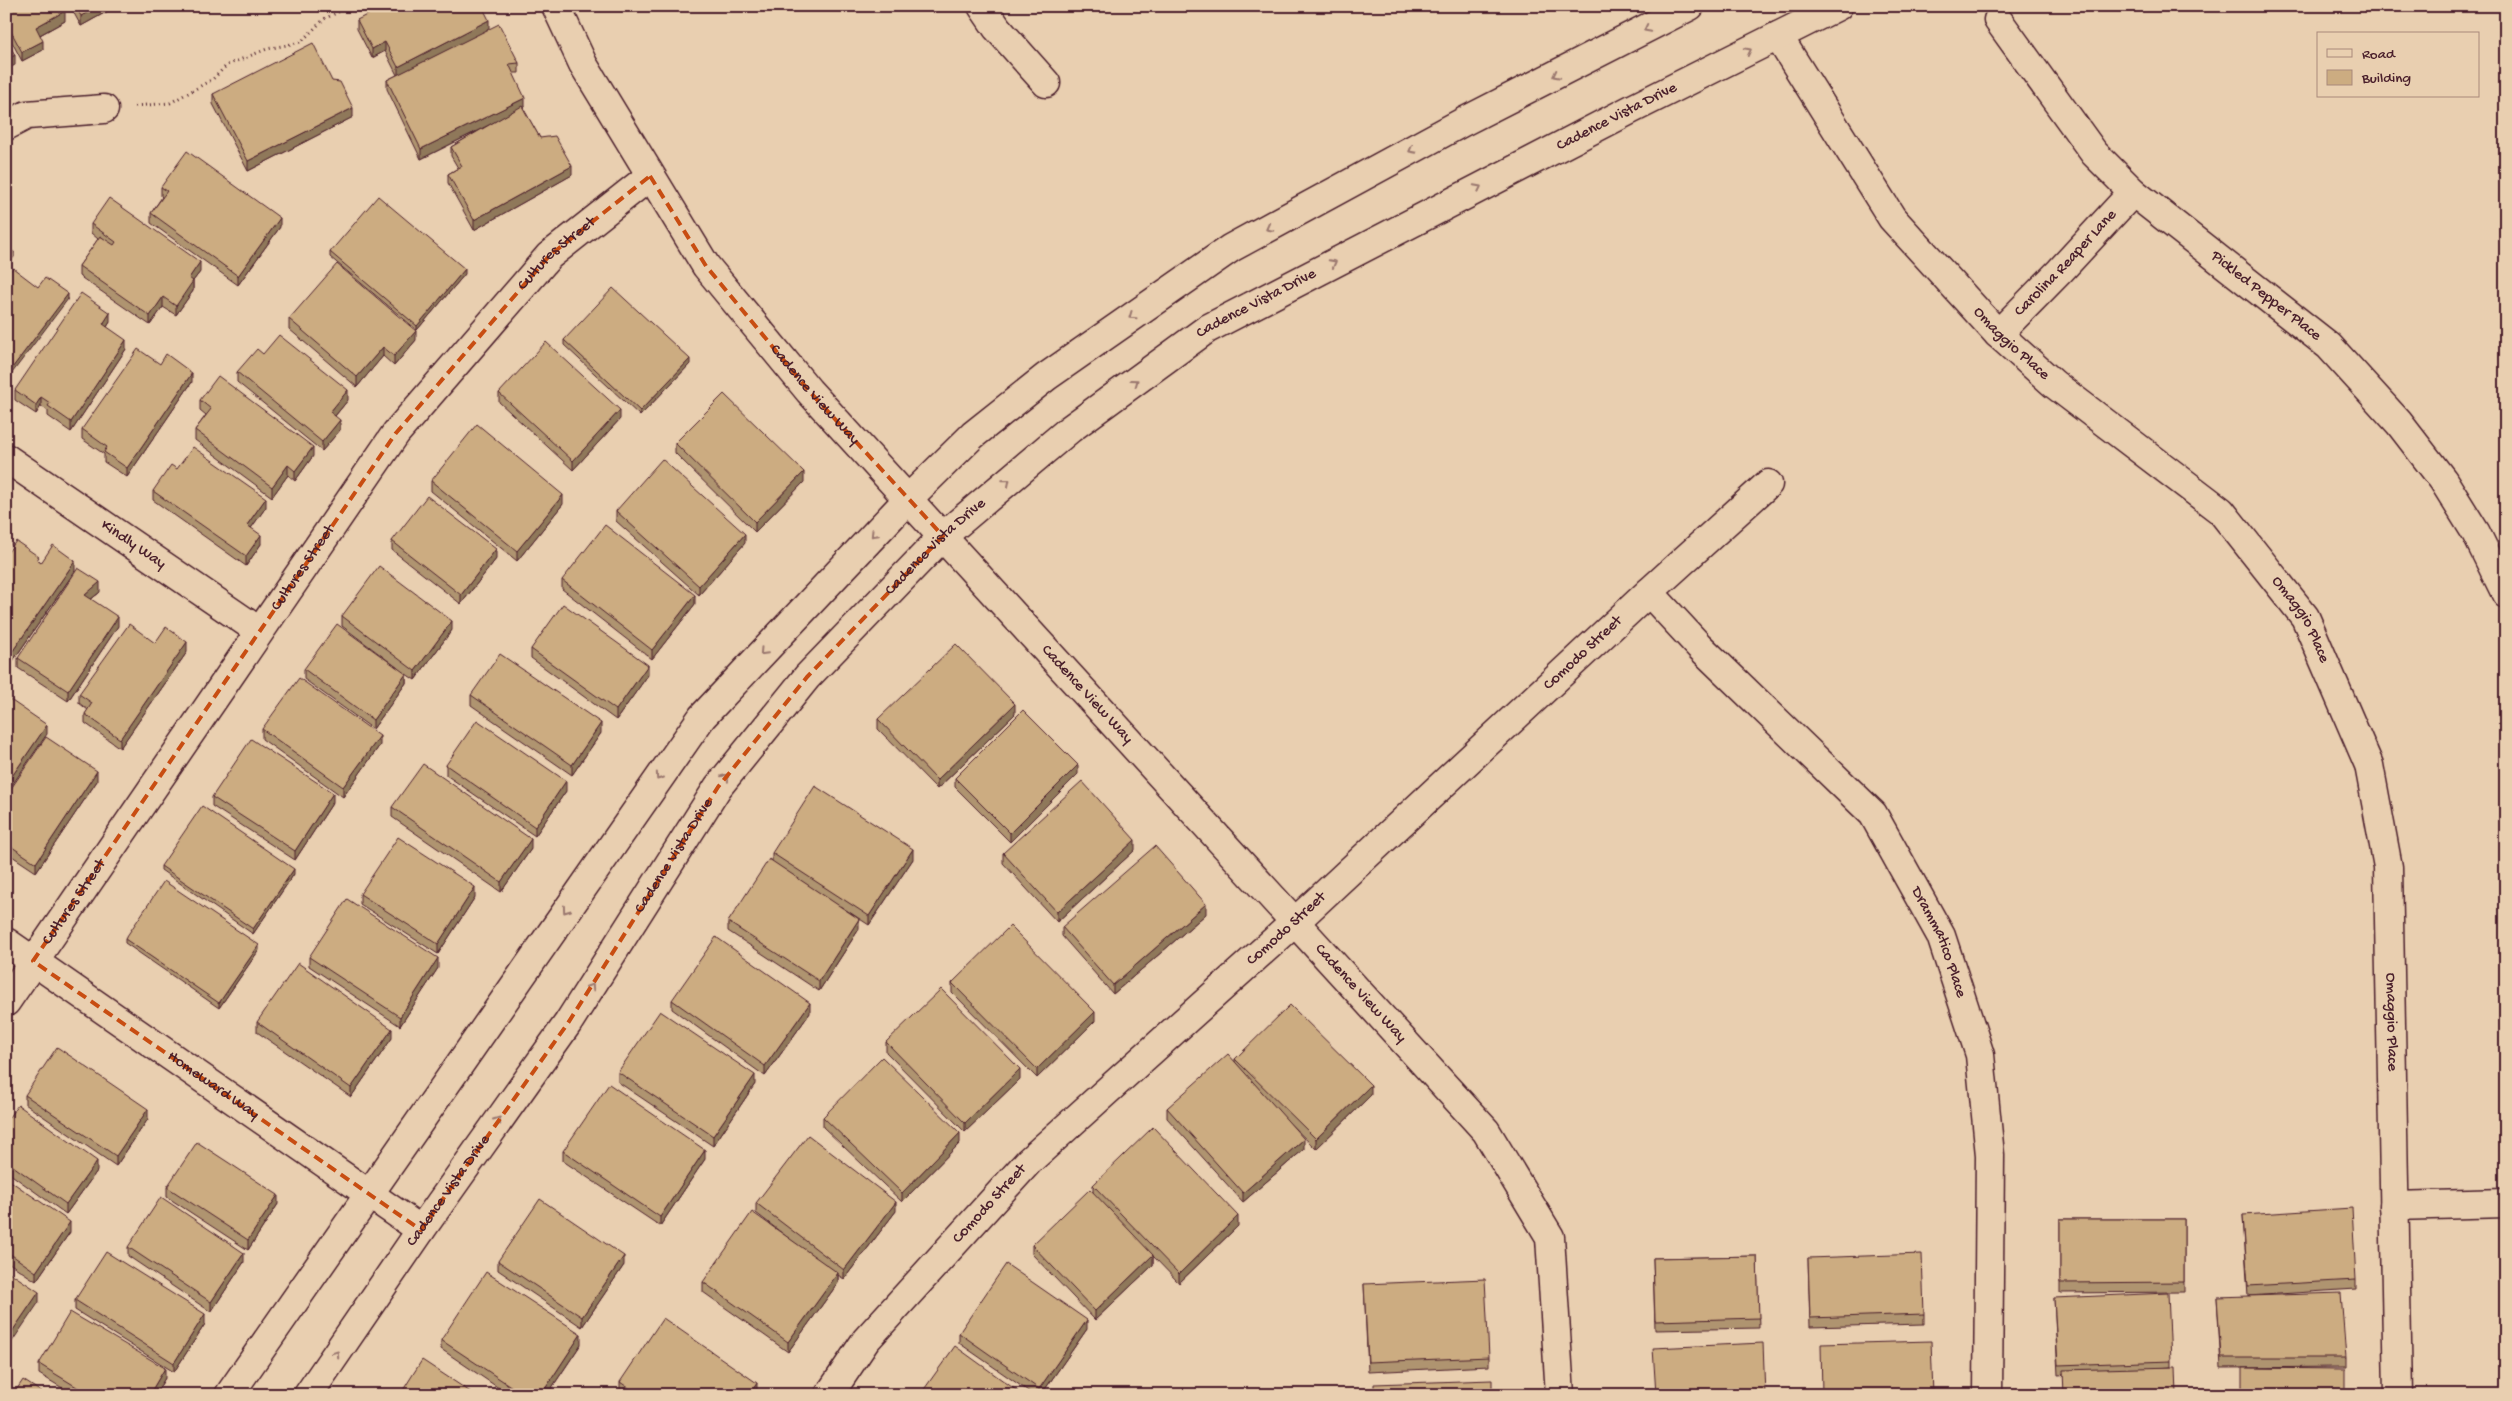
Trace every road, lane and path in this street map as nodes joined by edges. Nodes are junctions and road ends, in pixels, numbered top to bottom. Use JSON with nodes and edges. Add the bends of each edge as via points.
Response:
{"nodes":[{"id":1,"x":350,"y":6,"type":"edge"},
{"id":2,"x":556,"y":6,"type":"edge"},
{"id":3,"x":982,"y":6,"type":"edge"},
{"id":4,"x":1690,"y":6,"type":"edge"},
{"id":5,"x":1838,"y":6,"type":"edge"},
{"id":6,"x":1998,"y":20,"type":"dead end"},
{"id":7,"x":1778,"y":36,"type":"junction"},
{"id":8,"x":1046,"y":83,"type":"dead end"},
{"id":9,"x":104,"y":110,"type":"joint"},
{"id":10,"x":6,"y":126,"type":"edge"},
{"id":11,"x":650,"y":176,"type":"junction"},
{"id":12,"x":2133,"y":192,"type":"junction"},
{"id":13,"x":1998,"y":334,"type":"junction"},
{"id":14,"x":6,"y":458,"type":"edge"},
{"id":15,"x":1768,"y":484,"type":"dead end"},
{"id":16,"x":908,"y":498,"type":"junction"},
{"id":17,"x":943,"y":536,"type":"junction"},
{"id":18,"x":1649,"y":592,"type":"junction"},
{"id":19,"x":2506,"y":594,"type":"edge"},
{"id":20,"x":259,"y":631,"type":"junction"},
{"id":21,"x":1295,"y":922,"type":"junction"},
{"id":22,"x":6,"y":942,"type":"edge"},
{"id":23,"x":33,"y":961,"type":"junction"},
{"id":24,"x":6,"y":1002,"type":"edge"},
{"id":25,"x":369,"y":1195,"type":"junction"},
{"id":26,"x":2506,"y":1203,"type":"edge"},
{"id":27,"x":2394,"y":1206,"type":"junction"},
{"id":28,"x":421,"y":1230,"type":"junction"},
{"id":29,"x":230,"y":1395,"type":"edge"},
{"id":30,"x":308,"y":1395,"type":"edge"},
{"id":31,"x":829,"y":1395,"type":"edge"},
{"id":32,"x":1560,"y":1395,"type":"edge"},
{"id":33,"x":1988,"y":1395,"type":"edge"},
{"id":34,"x":2398,"y":1395,"type":"edge"}],
"edges":[{"from":1,"to":9,"type":"path","via":[[324,19],[301,42],[266,49],[226,65],[213,79],[170,102]]},
{"from":2,"to":11,"type":"street","name":"Cadence View Way","via":[[583,64]]},
{"from":3,"to":8,"type":"street","via":[[997,28]]},
{"from":4,"to":16,"type":"street","one_way":true,"via":[[1463,122],[1232,248],[1046,377],[973,435]]},
{"from":5,"to":7,"type":"street","name":"Cadence Vista Drive"},
{"from":6,"to":12,"type":"street","name":"Pickled Pepper Place","via":[[2094,153]]},
{"from":7,"to":13,"type":"street","name":"Omaggio Place","via":[[1892,218]]},
{"from":17,"to":7,"type":"street","name":"Cadence Vista Drive","one_way":true,"via":[[1070,429],[1207,329]]},
{"from":9,"to":10,"type":"street","via":[[27,115]]},
{"from":11,"to":16,"type":"street","name":"Cadence View Way","via":[[706,266],[809,391]]},
{"from":11,"to":20,"type":"street","name":"Cultures Street","via":[[550,256],[396,433]]},
{"from":12,"to":13,"type":"street","name":"Carolina Reaper Lane"},
{"from":12,"to":19,"type":"street","name":"Pickled Pepper Place","via":[[2329,346],[2399,422],[2443,480],[2476,532]]},
{"from":13,"to":27,"type":"street","name":"Omaggio Place","via":[[2054,384],[2221,511],[2306,617],[2369,766],[2388,867]]},
{"from":14,"to":20,"type":"street","name":"Kindly Way"},
{"from":15,"to":18,"type":"street","name":"Comodo Street"},
{"from":16,"to":17,"type":"street","name":"Cadence View Way"},
{"from":16,"to":25,"type":"street","one_way":true,"via":[[702,717]]},
{"from":17,"to":21,"type":"street","name":"Cadence View Way"},
{"from":28,"to":17,"type":"street","name":"Cadence Vista Drive","one_way":true,"via":[[568,1023],[718,787],[807,677]]},
{"from":18,"to":21,"type":"street","name":"Comodo Street"},
{"from":18,"to":33,"type":"street","name":"Drammatico Place","via":[[1873,814],[1941,936],[1980,1055],[1990,1156]]},
{"from":20,"to":23,"type":"street","name":"Cultures Street"},
{"from":21,"to":31,"type":"street","name":"Comodo Street","via":[[1029,1161],[866,1340]]},
{"from":21,"to":32,"type":"street","name":"Cadence View Way","via":[[1486,1130],[1550,1237]]},
{"from":22,"to":23,"type":"street","name":"Homeward Way"},
{"from":23,"to":24,"type":"street","name":"Cultures Street"},
{"from":23,"to":25,"type":"street","name":"Homeward Way"},
{"from":25,"to":28,"type":"street","name":"Homeward Way"},
{"from":25,"to":29,"type":"street"},
{"from":26,"to":27,"type":"street"},
{"from":27,"to":34,"type":"street","name":"Omaggio Place"},
{"from":30,"to":28,"type":"street","name":"Cadence Vista Drive","one_way":true}]}
